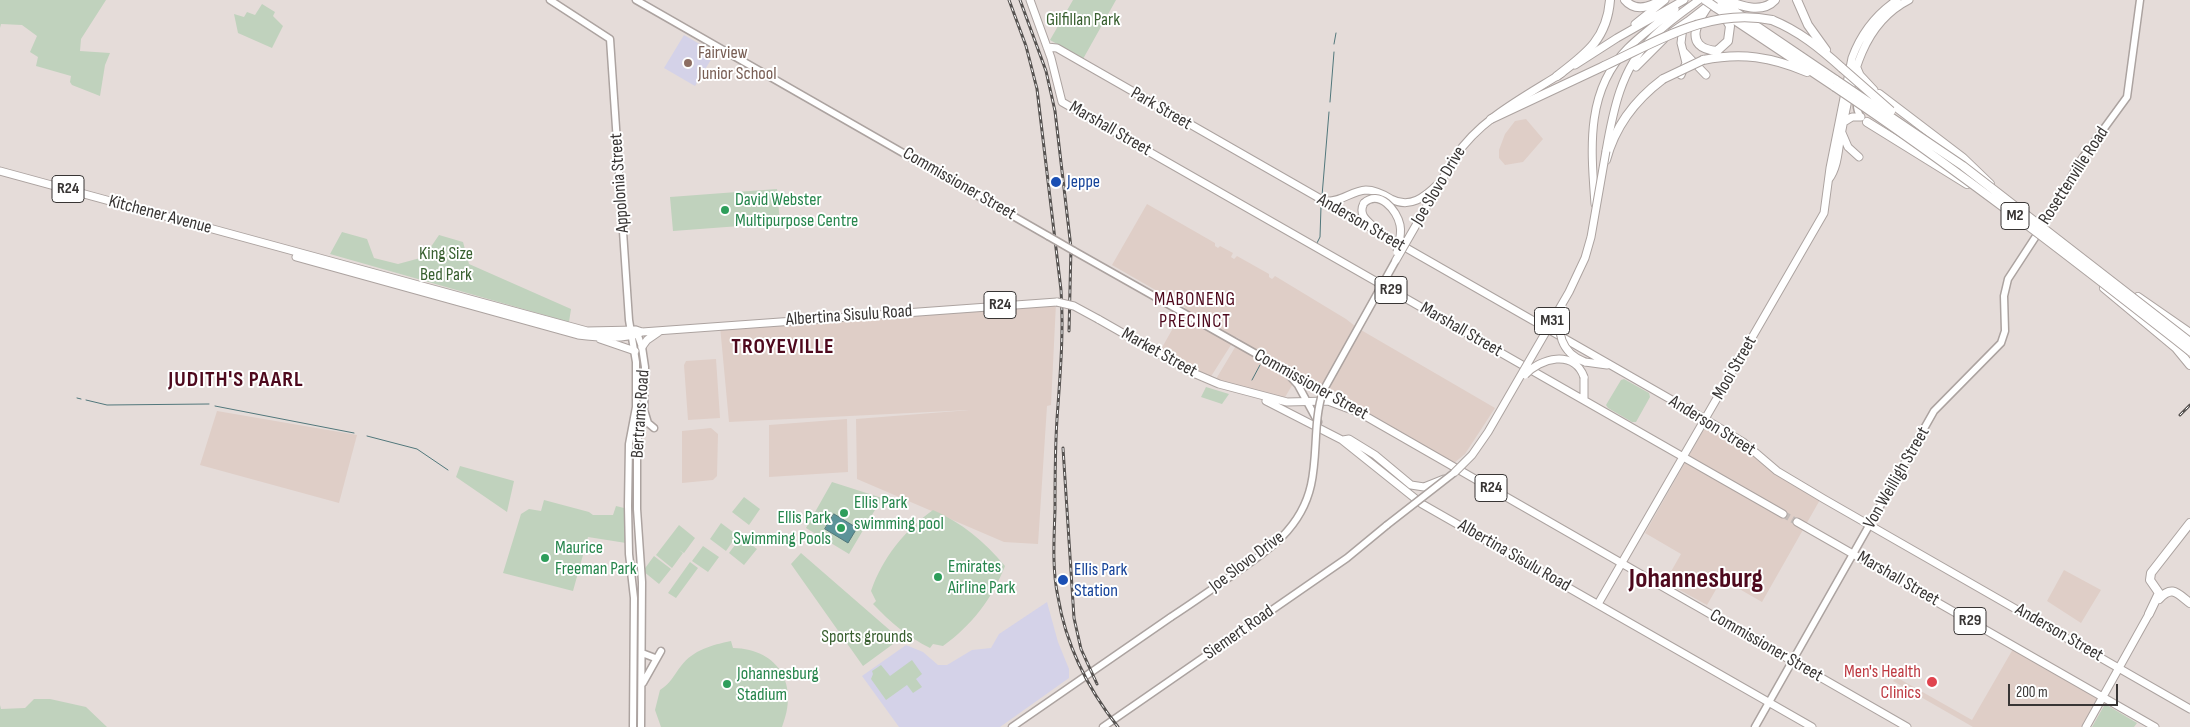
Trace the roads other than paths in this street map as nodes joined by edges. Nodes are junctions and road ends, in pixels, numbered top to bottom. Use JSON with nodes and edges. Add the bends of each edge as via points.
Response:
{"nodes":[{"id":1,"x":550,"y":0,"type":"edge"},
{"id":2,"x":636,"y":0,"type":"edge"},
{"id":3,"x":1030,"y":0,"type":"edge"},
{"id":4,"x":1610,"y":0,"type":"edge"},
{"id":5,"x":1625,"y":0,"type":"edge"},
{"id":6,"x":1663,"y":0,"type":"edge"},
{"id":7,"x":1685,"y":0,"type":"edge"},
{"id":8,"x":1699,"y":0,"type":"edge"},
{"id":9,"x":1775,"y":0,"type":"edge"},
{"id":10,"x":1797,"y":0,"type":"edge"},
{"id":11,"x":1897,"y":0,"type":"edge"},
{"id":12,"x":1909,"y":0,"type":"edge"},
{"id":13,"x":2140,"y":0,"type":"edge"},
{"id":14,"x":1716,"y":3,"type":"edge"},
{"id":15,"x":1688,"y":21,"type":"junction"},
{"id":16,"x":1617,"y":38,"type":"junction"},
{"id":17,"x":1047,"y":46,"type":"junction"},
{"id":18,"x":1684,"y":52,"type":"junction"},
{"id":19,"x":1066,"y":54,"type":"junction"},
{"id":20,"x":1051,"y":58,"type":"junction"},
{"id":21,"x":1840,"y":66,"type":"junction"},
{"id":22,"x":1857,"y":67,"type":"junction"},
{"id":23,"x":1706,"y":75,"type":"dead end"},
{"id":24,"x":1557,"y":76,"type":"junction"},
{"id":25,"x":1681,"y":76,"type":"dead end"},
{"id":26,"x":1850,"y":78,"type":"junction"},
{"id":27,"x":1834,"y":84,"type":"junction"},
{"id":28,"x":1621,"y":87,"type":"junction"},
{"id":29,"x":1876,"y":91,"type":"junction"},
{"id":30,"x":1844,"y":98,"type":"junction"},
{"id":31,"x":1848,"y":107,"type":"junction"},
{"id":32,"x":1863,"y":118,"type":"junction"},
{"id":33,"x":1491,"y":119,"type":"junction"},
{"id":34,"x":1844,"y":122,"type":"junction"},
{"id":35,"x":1842,"y":132,"type":"junction"},
{"id":36,"x":1918,"y":134,"type":"junction"},
{"id":37,"x":1859,"y":157,"type":"dead end"},
{"id":38,"x":1256,"y":163,"type":"joint"},
{"id":39,"x":0,"y":171,"type":"edge"},
{"id":40,"x":0,"y":176,"type":"edge"},
{"id":41,"x":1829,"y":179,"type":"junction"},
{"id":42,"x":1601,"y":180,"type":"junction"},
{"id":43,"x":1439,"y":183,"type":"junction"},
{"id":44,"x":1998,"y":198,"type":"junction"},
{"id":45,"x":1320,"y":200,"type":"junction"},
{"id":46,"x":1596,"y":222,"type":"dead end"},
{"id":47,"x":1385,"y":236,"type":"junction"},
{"id":48,"x":1396,"y":260,"type":"junction"},
{"id":49,"x":2094,"y":271,"type":"junction"},
{"id":50,"x":1569,"y":292,"type":"junction"},
{"id":51,"x":1057,"y":302,"type":"joint"},
{"id":52,"x":662,"y":330,"type":"junction"},
{"id":53,"x":635,"y":331,"type":"junction"},
{"id":54,"x":2190,"y":333,"type":"edge"},
{"id":55,"x":585,"y":336,"type":"junction"},
{"id":56,"x":2190,"y":342,"type":"edge"},
{"id":57,"x":642,"y":347,"type":"junction"},
{"id":58,"x":635,"y":350,"type":"junction"},
{"id":59,"x":2190,"y":351,"type":"edge"},
{"id":60,"x":2190,"y":365,"type":"edge"},
{"id":61,"x":1611,"y":366,"type":"junction"},
{"id":62,"x":1279,"y":367,"type":"junction"},
{"id":63,"x":1219,"y":384,"type":"junction"},
{"id":64,"x":1509,"y":398,"type":"junction"},
{"id":65,"x":1584,"y":400,"type":"junction"},
{"id":66,"x":1306,"y":401,"type":"junction"},
{"id":67,"x":644,"y":409,"type":"junction"},
{"id":68,"x":1934,"y":412,"type":"joint"},
{"id":69,"x":1360,"y":413,"type":"junction"},
{"id":70,"x":1706,"y":419,"type":"junction"},
{"id":71,"x":654,"y":428,"type":"dead end"},
{"id":72,"x":1323,"y":430,"type":"junction"},
{"id":73,"x":1342,"y":440,"type":"junction"},
{"id":74,"x":1684,"y":456,"type":"junction"},
{"id":75,"x":1455,"y":472,"type":"junction"},
{"id":76,"x":1783,"y":514,"type":"tunnel mouth"},
{"id":77,"x":1797,"y":522,"type":"tunnel mouth"},
{"id":78,"x":2190,"y":523,"type":"edge"},
{"id":79,"x":1870,"y":526,"type":"junction"},
{"id":80,"x":1854,"y":554,"type":"junction"},
{"id":81,"x":1622,"y":564,"type":"junction"},
{"id":82,"x":2156,"y":603,"type":"junction"},
{"id":83,"x":2190,"y":603,"type":"edge"},
{"id":84,"x":1598,"y":604,"type":"junction"},
{"id":85,"x":2149,"y":614,"type":"joint"},
{"id":86,"x":661,"y":651,"type":"dead end"},
{"id":87,"x":642,"y":653,"type":"junction"},
{"id":88,"x":655,"y":658,"type":"dead end"},
{"id":89,"x":1792,"y":661,"type":"junction"},
{"id":90,"x":2120,"y":668,"type":"junction"},
{"id":91,"x":642,"y":686,"type":"junction"},
{"id":92,"x":2103,"y":697,"type":"junction"},
{"id":93,"x":1769,"y":702,"type":"junction"},
{"id":94,"x":2190,"y":709,"type":"edge"},
{"id":95,"x":633,"y":727,"type":"edge"},
{"id":96,"x":641,"y":727,"type":"edge"},
{"id":97,"x":1012,"y":727,"type":"edge"},
{"id":98,"x":1103,"y":727,"type":"edge"},
{"id":99,"x":1755,"y":727,"type":"edge"},
{"id":100,"x":1812,"y":727,"type":"edge"},
{"id":101,"x":1906,"y":727,"type":"edge"},
{"id":102,"x":2086,"y":727,"type":"edge"},
{"id":103,"x":2155,"y":727,"type":"edge"}],
"edges":[{"from":1,"to":53,"type":"main road","name":"Appolonia Street","via":[[610,39]]},
{"from":2,"to":62,"type":"main road","name":"Commissioner Street","bridge":true},
{"from":3,"to":17,"type":"main road","number":"R29"},
{"from":4,"to":24,"type":"highway","via":[[1599,38],[1586,54]]},
{"from":5,"to":6,"type":"highway","via":[[1632,6],[1646,7]]},
{"from":6,"to":16,"type":"main road"},
{"from":7,"to":16,"type":"main road"},
{"from":7,"to":46,"type":"main road","via":[[1627,49],[1600,91],[1592,124]]},
{"from":8,"to":28,"type":"main road","number":"M31","via":[[1650,39]]},
{"from":9,"to":14,"type":"highway","via":[[1759,8]]},
{"from":10,"to":21,"type":"highway","via":[[1808,25]]},
{"from":11,"to":26,"type":"main road","name":"Mooi Street","via":[[1876,17],[1863,34],[1852,58]]},
{"from":12,"to":22,"type":"main road","name":"Mooi Street","via":[[1887,14],[1874,29]]},
{"from":13,"to":68,"type":"main road","name":"Rosettenville Road","via":[[2124,103],[2081,160],[2008,279],[2004,296],[2005,331],[2000,343]]},
{"from":14,"to":14,"type":"highway","via":[[1703,12],[1696,25],[1698,42],[1717,51],[1730,36],[1727,20]]},
{"from":14,"to":15,"type":"main road"},
{"from":14,"to":27,"type":"highway","number":"M2"},
{"from":15,"to":18,"type":"main road","via":[[1681,33]]},
{"from":15,"to":28,"type":"main road","via":[[1651,50]]},
{"from":16,"to":24,"type":"main road","name":"Joe Slovo Drive"},
{"from":17,"to":19,"type":"main road","name":"Park Street","number":"R29"},
{"from":17,"to":20,"type":"main road","number":"R29"},
{"from":18,"to":23,"type":"main road"},
{"from":18,"to":25,"type":"main road","via":[[1686,63]]},
{"from":19,"to":20,"type":"main road"},
{"from":19,"to":38,"type":"main road","name":"Park Street","number":"R29"},
{"from":20,"to":65,"type":"main road","name":"Marshall Street","number":"R29","via":[[1062,102]]},
{"from":21,"to":33,"type":"highway","bridge":true,"via":[[1789,27],[1772,20],[1734,16],[1706,21]]},
{"from":21,"to":36,"type":"highway","bridge":true},
{"from":22,"to":26,"type":"main road","name":"Mooi Street"},
{"from":22,"to":29,"type":"main road","via":[[1860,75]]},
{"from":24,"to":33,"type":"main road","name":"Joe Slovo Drive"},
{"from":26,"to":29,"type":"main road"},
{"from":26,"to":30,"type":"main road","name":"Mooi Street"},
{"from":26,"to":31,"type":"main road","name":"Mooi Street"},
{"from":27,"to":36,"type":"highway","number":"M2","bridge":true},
{"from":27,"to":42,"type":"highway","bridge":true,"via":[[1765,57],[1732,56],[1704,60],[1663,79],[1641,97],[1618,128]]},
{"from":27,"to":44,"type":"highway","number":"M2","bridge":true},
{"from":28,"to":42,"type":"main road","number":"M31","bridge":true},
{"from":29,"to":32,"type":"main road","via":[[1864,90],[1856,100]]},
{"from":29,"to":44,"type":"highway","bridge":true,"via":[[1963,158]]},
{"from":30,"to":31,"type":"main road"},
{"from":30,"to":41,"type":"main road","name":"Mooi Street"},
{"from":31,"to":32,"type":"main road"},
{"from":31,"to":34,"type":"main road","name":"Mooi Street"},
{"from":32,"to":34,"type":"main road","via":[[1852,117]]},
{"from":32,"to":44,"type":"highway","bridge":true},
{"from":33,"to":43,"type":"main road","name":"Joe Slovo Drive","bridge":true,"via":[[1454,157]]},
{"from":34,"to":35,"type":"main road","name":"Mooi Street"},
{"from":35,"to":37,"type":"main road","via":[[1848,147]]},
{"from":35,"to":41,"type":"main road","name":"Mooi Street","via":[[1835,172]]},
{"from":36,"to":44,"type":"highway","number":"M2","bridge":true},
{"from":38,"to":45,"type":"main road","name":"Anderson Street","number":"R29"},
{"from":39,"to":53,"type":"main road","name":"Albertina Sisulu Road","number":"R24","via":[[572,328],[598,332]]},
{"from":40,"to":55,"type":"main road","name":"Albertina Sisulu Road","number":"R24"},
{"from":41,"to":70,"type":"main road","name":"Mooi Street","via":[[1824,213]]},
{"from":42,"to":50,"type":"main road","number":"M31","bridge":true,"via":[[1589,246]]},
{"from":43,"to":45,"type":"main road","via":[[1425,196],[1412,202],[1397,201],[1366,190],[1338,200]]},
{"from":43,"to":48,"type":"main road","name":"Joe Slovo Drive","bridge":true},
{"from":44,"to":49,"type":"highway","number":"M2","bridge":true},
{"from":45,"to":47,"type":"main road","name":"Anderson Street","number":"R29"},
{"from":47,"to":48,"type":"main road","bridge":true,"via":[[1362,215],[1364,203],[1373,198],[1389,205],[1396,215],[1401,231]]},
{"from":47,"to":61,"type":"main road","name":"Anderson Street","number":"R29"},
{"from":48,"to":97,"type":"main road","name":"Joe Slovo Drive","bridge":true,"via":[[1323,391],[1316,419],[1312,482],[1294,524],[1266,552]]},
{"from":49,"to":54,"type":"highway","bridge":true},
{"from":49,"to":56,"type":"highway","number":"M2","bridge":true},
{"from":49,"to":59,"type":"highway","number":"M2","bridge":true},
{"from":49,"to":60,"type":"highway","bridge":true,"via":[[2115,298],[2176,348]]},
{"from":50,"to":61,"type":"main road","bridge":true,"via":[[1559,323],[1564,346],[1585,362]]},
{"from":50,"to":64,"type":"main road","number":"M31","bridge":true},
{"from":51,"to":52,"type":"main road","name":"Albertina Sisulu Road","number":"R24"},
{"from":51,"to":63,"type":"main road","name":"Market Street","number":"R24","bridge":true,"via":[[1098,318],[1191,372]]},
{"from":52,"to":53,"type":"main road","name":"Albertina Sisulu Road","number":"R24"},
{"from":52,"to":57,"type":"main road"},
{"from":53,"to":55,"type":"main road","name":"Albertina Sisulu Road","number":"R24"},
{"from":53,"to":57,"type":"main road","name":"Bertrams Road"},
{"from":53,"to":58,"type":"main road","name":"Bertrams Road"},
{"from":55,"to":58,"type":"main road"},
{"from":57,"to":67,"type":"main road","name":"Bertrams Road"},
{"from":58,"to":95,"type":"main road","name":"Bertrams Road","via":[[636,407],[629,444],[628,506],[634,598]]},
{"from":61,"to":70,"type":"main road","name":"Anderson Street","number":"R29"},
{"from":62,"to":66,"type":"main road","via":[[1295,381]]},
{"from":62,"to":69,"type":"main road","name":"Commissioner Street"},
{"from":63,"to":66,"type":"main road","number":"R24","via":[[1280,400]]},
{"from":63,"to":72,"type":"main road","name":"Albertina Sisulu Road","number":"R24","via":[[1270,402]]},
{"from":64,"to":65,"type":"main road","bridge":true,"via":[[1530,370],[1548,360],[1560,359],[1578,367],[1584,377]]},
{"from":64,"to":75,"type":"main road","number":"M31","bridge":true,"via":[[1480,444]]},
{"from":65,"to":74,"type":"main road","name":"Marshall Street","number":"R29"},
{"from":66,"to":69,"type":"main road","number":"R24","via":[[1328,401]]},
{"from":66,"to":72,"type":"main road"},
{"from":67,"to":71,"type":"main road","via":[[646,421]]},
{"from":67,"to":87,"type":"main road","name":"Bertrams Road","via":[[637,451]]},
{"from":68,"to":79,"type":"main road","name":"Von Weilligh Street"},
{"from":69,"to":81,"type":"main road","name":"Commissioner Street","number":"R24"},
{"from":70,"to":74,"type":"main road","name":"Mooi Street"},
{"from":70,"to":79,"type":"main road","name":"Anderson Street","number":"R29","via":[[1743,442],[1777,471]]},
{"from":72,"to":73,"type":"main road","name":"Albertina Sisulu Road","number":"R24"},
{"from":73,"to":75,"type":"main road","bridge":true,"via":[[1351,440],[1375,455],[1415,486],[1428,486]]},
{"from":73,"to":84,"type":"main road","name":"Albertina Sisulu Road","number":"R24","via":[[1422,504]]},
{"from":74,"to":76,"type":"main road","name":"Marshall Street","number":"R29"},
{"from":74,"to":81,"type":"main road","name":"Mooi Street"},
{"from":75,"to":98,"type":"main road","name":"Siemert Road","number":"M31","bridge":true,"via":[[1357,550]]},
{"from":77,"to":80,"type":"main road","name":"Marshall Street","number":"R29"},
{"from":78,"to":82,"type":"highway","via":[[2151,573],[2150,580],[2159,593]]},
{"from":79,"to":80,"type":"main road","name":"Von Weilligh Street"},
{"from":79,"to":90,"type":"main road","name":"Anderson Street","number":"R29"},
{"from":80,"to":89,"type":"main road","name":"Von Weilligh Street"},
{"from":80,"to":92,"type":"main road","name":"Marshall Street","number":"R29"},
{"from":81,"to":84,"type":"main road","name":"Mooi Street"},
{"from":81,"to":89,"type":"main road","name":"Commissioner Street","number":"R24"},
{"from":82,"to":83,"type":"highway","via":[[2170,591]]},
{"from":82,"to":85,"type":"highway"},
{"from":84,"to":93,"type":"main road","name":"Albertina Sisulu Road","number":"R24"},
{"from":85,"to":90,"type":"main road"},
{"from":86,"to":91,"type":"main road"},
{"from":87,"to":88,"type":"main road"},
{"from":87,"to":91,"type":"main road","name":"Bertrams Road"},
{"from":89,"to":93,"type":"main road","name":"Von Weilligh Street"},
{"from":89,"to":101,"type":"main road","name":"Commissioner Street","number":"R24"},
{"from":90,"to":92,"type":"main road"},
{"from":90,"to":94,"type":"main road","name":"Anderson Street","number":"R29"},
{"from":91,"to":96,"type":"main road","name":"Bertrams Road"},
{"from":92,"to":102,"type":"main road"},
{"from":92,"to":103,"type":"main road","name":"Marshall Street","number":"R29"},
{"from":93,"to":99,"type":"main road","name":"Von Weilligh Street"},
{"from":93,"to":100,"type":"main road","name":"Albertina Sisulu Road","number":"R24"}]}
